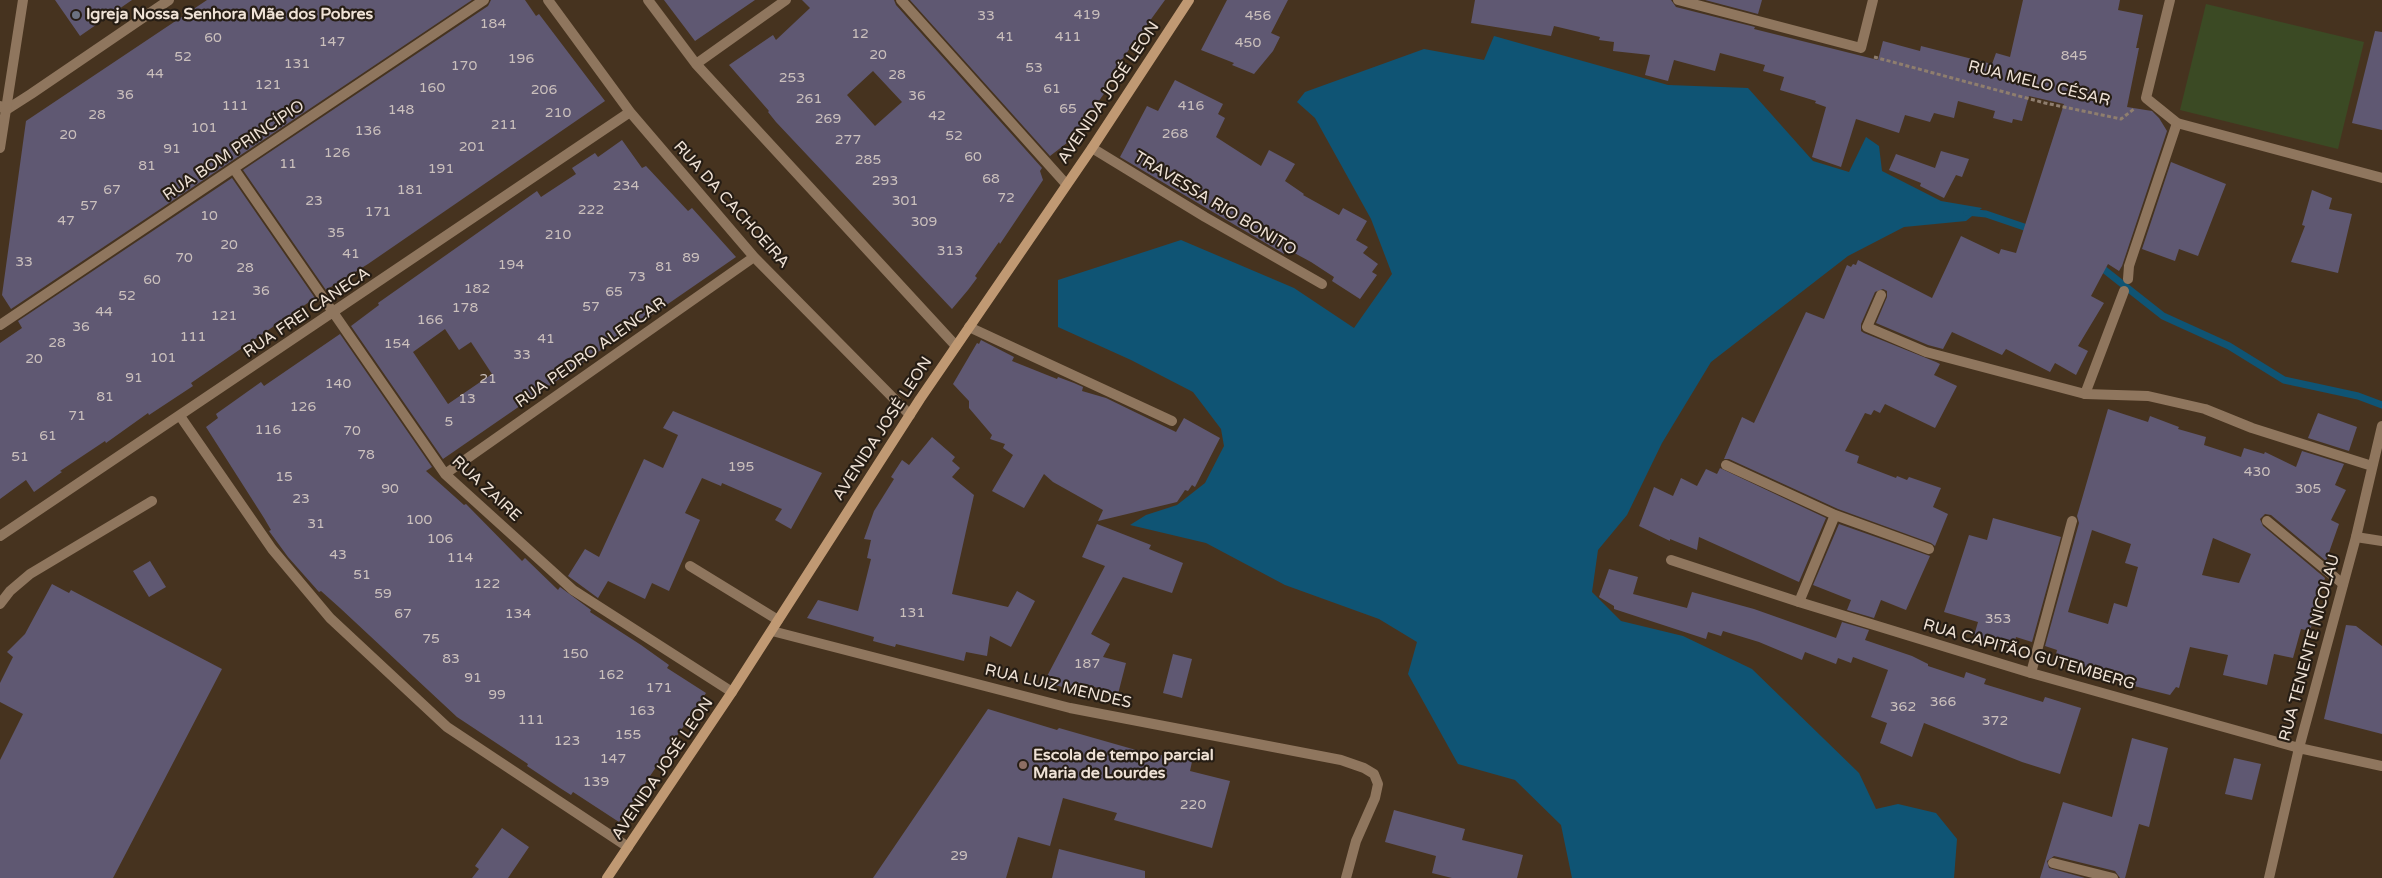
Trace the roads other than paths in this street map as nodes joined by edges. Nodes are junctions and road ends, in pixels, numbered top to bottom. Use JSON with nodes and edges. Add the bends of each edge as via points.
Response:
{"nodes":[{"id":1,"x":23,"y":0,"type":"edge"},
{"id":2,"x":169,"y":0,"type":"edge"},
{"id":3,"x":484,"y":0,"type":"edge"},
{"id":4,"x":548,"y":0,"type":"edge"},
{"id":5,"x":648,"y":0,"type":"edge"},
{"id":6,"x":786,"y":0,"type":"edge"},
{"id":7,"x":902,"y":0,"type":"edge"},
{"id":8,"x":1189,"y":0,"type":"edge"},
{"id":9,"x":1678,"y":0,"type":"edge"},
{"id":10,"x":1873,"y":0,"type":"edge"},
{"id":11,"x":2170,"y":0,"type":"edge"},
{"id":12,"x":696,"y":64,"type":"junction"},
{"id":13,"x":3,"y":108,"type":"edge"},
{"id":14,"x":630,"y":112,"type":"junction"},
{"id":15,"x":2177,"y":123,"type":"junction"},
{"id":16,"x":0,"y":148,"type":"edge"},
{"id":17,"x":1092,"y":148,"type":"junction"},
{"id":18,"x":234,"y":169,"type":"junction"},
{"id":19,"x":2382,"y":178,"type":"edge"},
{"id":20,"x":1066,"y":184,"type":"junction"},
{"id":21,"x":754,"y":257,"type":"junction"},
{"id":22,"x":2128,"y":279,"type":"dead end"},
{"id":23,"x":1322,"y":284,"type":"dead end"},
{"id":24,"x":2124,"y":291,"type":"dead end"},
{"id":25,"x":1881,"y":295,"type":"dead end"},
{"id":26,"x":333,"y":314,"type":"junction"},
{"id":27,"x":0,"y":325,"type":"edge"},
{"id":28,"x":969,"y":327,"type":"junction"},
{"id":29,"x":956,"y":346,"type":"junction"},
{"id":30,"x":2085,"y":394,"type":"junction"},
{"id":31,"x":910,"y":415,"type":"junction"},
{"id":32,"x":180,"y":416,"type":"junction"},
{"id":33,"x":1172,"y":421,"type":"dead end"},
{"id":34,"x":2382,"y":426,"type":"edge"},
{"id":35,"x":1726,"y":464,"type":"dead end"},
{"id":36,"x":2372,"y":466,"type":"junction"},
{"id":37,"x":444,"y":474,"type":"junction"},
{"id":38,"x":152,"y":501,"type":"dead end"},
{"id":39,"x":1835,"y":514,"type":"junction"},
{"id":40,"x":2072,"y":521,"type":"dead end"},
{"id":41,"x":2267,"y":521,"type":"dead end"},
{"id":42,"x":0,"y":536,"type":"edge"},
{"id":43,"x":2356,"y":537,"type":"junction"},
{"id":44,"x":2382,"y":542,"type":"edge"},
{"id":45,"x":1929,"y":549,"type":"dead end"},
{"id":46,"x":1670,"y":560,"type":"dead end"},
{"id":47,"x":690,"y":566,"type":"dead end"},
{"id":48,"x":2343,"y":584,"type":"junction"},
{"id":49,"x":1799,"y":602,"type":"junction"},
{"id":50,"x":0,"y":604,"type":"edge"},
{"id":51,"x":778,"y":620,"type":"junction"},
{"id":52,"x":772,"y":631,"type":"junction"},
{"id":53,"x":2031,"y":672,"type":"junction"},
{"id":54,"x":732,"y":692,"type":"junction"},
{"id":55,"x":2299,"y":748,"type":"junction"},
{"id":56,"x":2382,"y":766,"type":"edge"},
{"id":57,"x":628,"y":847,"type":"junction"},
{"id":58,"x":2053,"y":863,"type":"dead end"},
{"id":59,"x":607,"y":878,"type":"edge"},
{"id":60,"x":1346,"y":878,"type":"edge"},
{"id":61,"x":2113,"y":878,"type":"edge"},
{"id":62,"x":2270,"y":878,"type":"edge"}],
"edges":[{"from":1,"to":13,"type":"street"},
{"from":2,"to":13,"type":"street"},
{"from":3,"to":18,"type":"street","name":"RUA BOM PRINCÍPIO"},
{"from":4,"to":14,"type":"street","name":"RUA DA CACHOEIRA"},
{"from":5,"to":12,"type":"street"},
{"from":6,"to":12,"type":"street"},
{"from":7,"to":20,"type":"street"},
{"from":8,"to":17,"type":"main road","name":"AVENIDA JOSÉ LEON"},
{"from":9,"to":10,"type":"street","via":[[1862,48]]},
{"from":11,"to":15,"type":"street","via":[[2146,98]]},
{"from":12,"to":29,"type":"street"},
{"from":13,"to":16,"type":"street"},
{"from":14,"to":21,"type":"street","name":"RUA DA CACHOEIRA"},
{"from":14,"to":26,"type":"street","name":"RUA FREI CANECA"},
{"from":15,"to":19,"type":"street"},
{"from":15,"to":22,"type":"street","via":[[2129,266]]},
{"from":17,"to":20,"type":"main road","name":"AVENIDA JOSÉ LEON"},
{"from":17,"to":23,"type":"street","name":"TRAVESSA RIO BONITO"},
{"from":18,"to":26,"type":"street","name":"RUA ZAIRE"},
{"from":18,"to":27,"type":"street","name":"RUA BOM PRINCÍPIO"},
{"from":20,"to":28,"type":"main road","name":"AVENIDA JOSÉ LEON"},
{"from":21,"to":31,"type":"street","name":"RUA DA CACHOEIRA"},
{"from":21,"to":37,"type":"street","name":"RUA PEDRO ALENCAR"},
{"from":24,"to":30,"type":"street"},
{"from":25,"to":30,"type":"street","via":[[1867,327],[1926,352]]},
{"from":26,"to":32,"type":"street","name":"RUA FREI CANECA"},
{"from":26,"to":37,"type":"street","name":"RUA ZAIRE"},
{"from":28,"to":29,"type":"main road","name":"AVENIDA JOSÉ LEON"},
{"from":28,"to":33,"type":"street"},
{"from":29,"to":31,"type":"main road","name":"AVENIDA JOSÉ LEON"},
{"from":30,"to":36,"type":"street","via":[[2148,396],[2205,409],[2252,428]]},
{"from":31,"to":51,"type":"main road","name":"AVENIDA JOSÉ LEON"},
{"from":32,"to":42,"type":"street","name":"RUA FREI CANECA"},
{"from":32,"to":57,"type":"street","via":[[272,549],[330,618],[447,727]]},
{"from":34,"to":36,"type":"street","name":"RUA TENENTE NICOLAU"},
{"from":35,"to":39,"type":"street"},
{"from":36,"to":43,"type":"street","name":"RUA TENENTE NICOLAU"},
{"from":37,"to":54,"type":"street","name":"RUA ZAIRE","via":[[573,590]]},
{"from":38,"to":50,"type":"street","via":[[30,574]]},
{"from":39,"to":45,"type":"street"},
{"from":39,"to":49,"type":"street"},
{"from":40,"to":53,"type":"street"},
{"from":41,"to":48,"type":"street"},
{"from":43,"to":44,"type":"street"},
{"from":43,"to":48,"type":"street","name":"RUA TENENTE NICOLAU"},
{"from":46,"to":49,"type":"street","name":"RUA CAPITÃO GUTEMBERG"},
{"from":47,"to":51,"type":"street"},
{"from":48,"to":55,"type":"street","name":"RUA TENENTE NICOLAU"},
{"from":49,"to":53,"type":"street","name":"RUA CAPITÃO GUTEMBERG"},
{"from":51,"to":52,"type":"main road","name":"AVENIDA JOSÉ LEON"},
{"from":52,"to":54,"type":"main road","name":"AVENIDA JOSÉ LEON"},
{"from":52,"to":60,"type":"street","name":"RUA LUIZ MENDES","via":[[1070,708],[1341,760],[1370,770],[1378,784],[1375,798],[1356,841]]},
{"from":53,"to":55,"type":"street","name":"RUA CAPITÃO GUTEMBERG"},
{"from":54,"to":57,"type":"main road","name":"AVENIDA JOSÉ LEON"},
{"from":55,"to":56,"type":"street","name":"RUA CAPITÃO GUTEMBERG"},
{"from":55,"to":62,"type":"street","name":"RUA TENENTE NICOLAU"},
{"from":57,"to":59,"type":"main road","name":"AVENIDA JOSÉ LEON"},
{"from":58,"to":61,"type":"street"}]}
